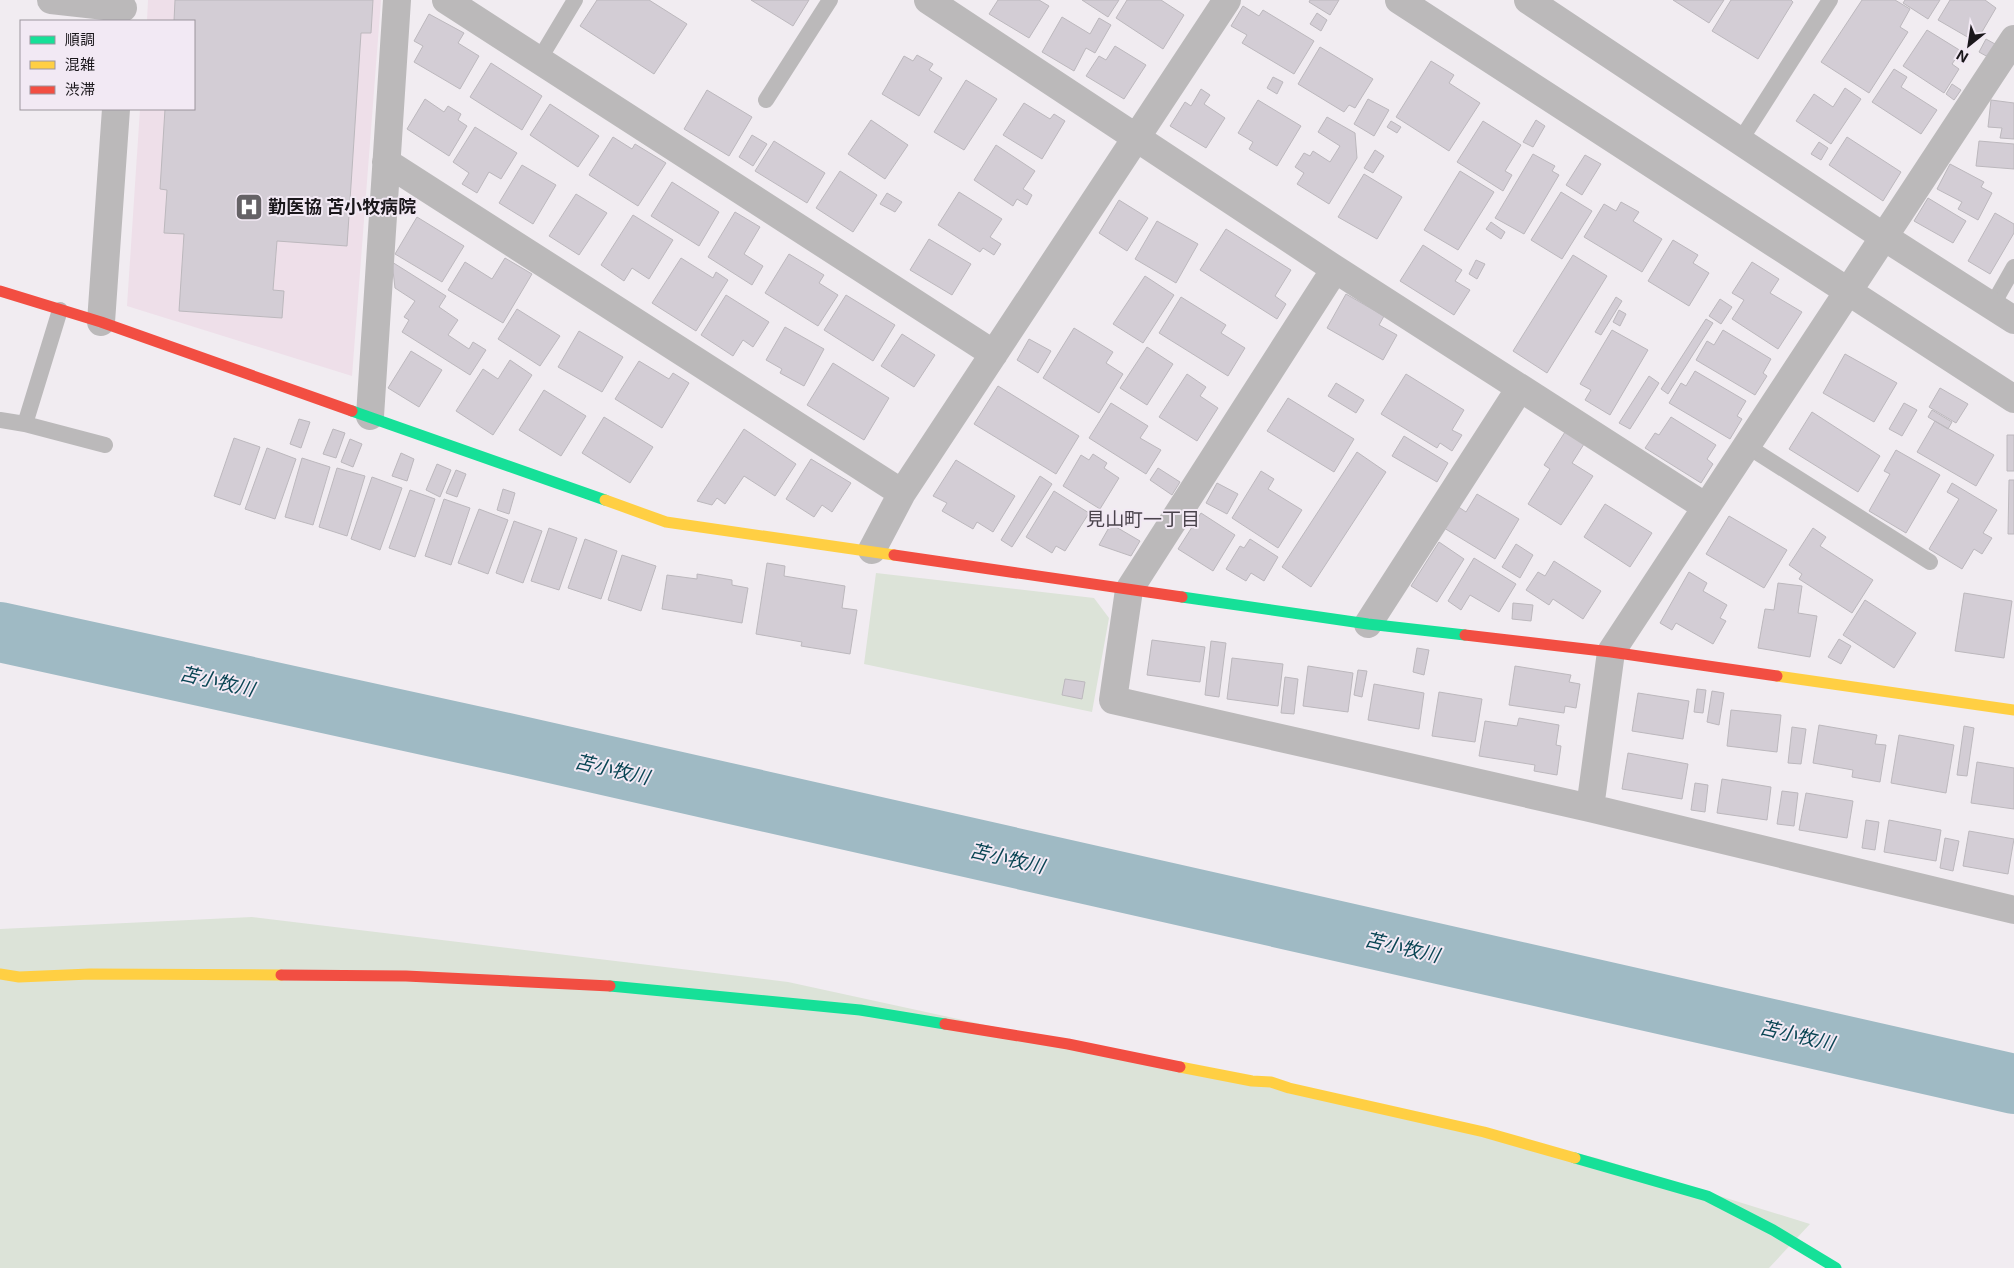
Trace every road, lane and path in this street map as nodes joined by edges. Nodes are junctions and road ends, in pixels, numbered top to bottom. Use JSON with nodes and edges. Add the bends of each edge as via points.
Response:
{"nodes":[{"id":1,"x":51,"y":0,"type":"edge"},
{"id":2,"x":397,"y":0,"type":"edge"},
{"id":3,"x":446,"y":0,"type":"edge"},
{"id":4,"x":575,"y":0,"type":"edge"},
{"id":5,"x":830,"y":0,"type":"edge"},
{"id":6,"x":928,"y":0,"type":"edge"},
{"id":7,"x":1227,"y":0,"type":"edge"},
{"id":8,"x":1399,"y":0,"type":"edge"},
{"id":9,"x":1528,"y":0,"type":"edge"},
{"id":10,"x":1830,"y":0,"type":"edge"},
{"id":11,"x":123,"y":10,"type":"edge"},
{"id":12,"x":2014,"y":39,"type":"edge"},
{"id":13,"x":539,"y":60,"type":"junction"},
{"id":14,"x":766,"y":100,"type":"dead end"},
{"id":15,"x":116,"y":110,"type":"edge"},
{"id":16,"x":1137,"y":137,"type":"junction"},
{"id":17,"x":1740,"y":141,"type":"junction"},
{"id":18,"x":386,"y":162,"type":"junction"},
{"id":19,"x":1884,"y":237,"type":"junction"},
{"id":20,"x":2014,"y":267,"type":"edge"},
{"id":21,"x":1335,"y":269,"type":"junction"},
{"id":22,"x":0,"y":291,"type":"edge"},
{"id":23,"x":1849,"y":291,"type":"junction"},
{"id":24,"x":60,"y":310,"type":"junction"},
{"id":25,"x":2003,"y":313,"type":"edge"},
{"id":26,"x":102,"y":322,"type":"junction"},
{"id":27,"x":994,"y":354,"type":"junction"},
{"id":28,"x":1520,"y":388,"type":"junction"},
{"id":29,"x":2014,"y":399,"type":"edge"},
{"id":30,"x":370,"y":416,"type":"junction"},
{"id":31,"x":0,"y":420,"type":"edge"},
{"id":32,"x":25,"y":424,"type":"junction"},
{"id":33,"x":105,"y":445,"type":"dead end"},
{"id":34,"x":1748,"y":446,"type":"junction"},
{"id":35,"x":902,"y":493,"type":"junction"},
{"id":36,"x":1706,"y":508,"type":"junction"},
{"id":37,"x":872,"y":550,"type":"junction"},
{"id":38,"x":1930,"y":562,"type":"dead end"},
{"id":39,"x":1129,"y":590,"type":"junction"},
{"id":40,"x":1368,"y":624,"type":"junction"},
{"id":41,"x":1612,"y":652,"type":"junction"},
{"id":42,"x":2014,"y":710,"type":"edge"},
{"id":43,"x":1590,"y":808,"type":"junction"},
{"id":44,"x":2014,"y":910,"type":"edge"},
{"id":45,"x":0,"y":974,"type":"edge"},
{"id":46,"x":1836,"y":1268,"type":"edge"}],
"edges":[{"from":1,"to":11,"type":"street"},
{"from":2,"to":18,"type":"street"},
{"from":3,"to":13,"type":"street"},
{"from":4,"to":13,"type":"lane"},
{"from":5,"to":14,"type":"lane"},
{"from":6,"to":16,"type":"street"},
{"from":7,"to":16,"type":"street"},
{"from":8,"to":23,"type":"street"},
{"from":9,"to":17,"type":"street"},
{"from":10,"to":17,"type":"lane"},
{"from":12,"to":19,"type":"street"},
{"from":13,"to":27,"type":"street"},
{"from":15,"to":26,"type":"street"},
{"from":16,"to":21,"type":"street"},
{"from":16,"to":27,"type":"street"},
{"from":17,"to":19,"type":"street"},
{"from":18,"to":30,"type":"street"},
{"from":18,"to":35,"type":"street"},
{"from":19,"to":23,"type":"street"},
{"from":19,"to":25,"type":"street"},
{"from":20,"to":25,"type":"lane"},
{"from":21,"to":28,"type":"street"},
{"from":21,"to":39,"type":"street"},
{"from":22,"to":24,"type":"street"},
{"from":23,"to":29,"type":"street"},
{"from":23,"to":34,"type":"street"},
{"from":24,"to":26,"type":"street"},
{"from":24,"to":32,"type":"lane"},
{"from":26,"to":30,"type":"street"},
{"from":27,"to":35,"type":"street"},
{"from":28,"to":36,"type":"street"},
{"from":28,"to":40,"type":"street"},
{"from":30,"to":37,"type":"street","via":[[666,522]]},
{"from":31,"to":32,"type":"lane"},
{"from":32,"to":33,"type":"lane"},
{"from":34,"to":36,"type":"street"},
{"from":34,"to":38,"type":"lane"},
{"from":35,"to":37,"type":"street"},
{"from":36,"to":41,"type":"street"},
{"from":37,"to":39,"type":"street"},
{"from":39,"to":40,"type":"street"},
{"from":39,"to":43,"type":"street","via":[[1113,700]]},
{"from":40,"to":41,"type":"street"},
{"from":41,"to":42,"type":"street"},
{"from":41,"to":43,"type":"street"},
{"from":43,"to":44,"type":"street"},
{"from":45,"to":46,"type":"street","via":[[406,976],[620,988],[898,1016],[1270,1082],[1484,1132],[1707,1196]]}]}
